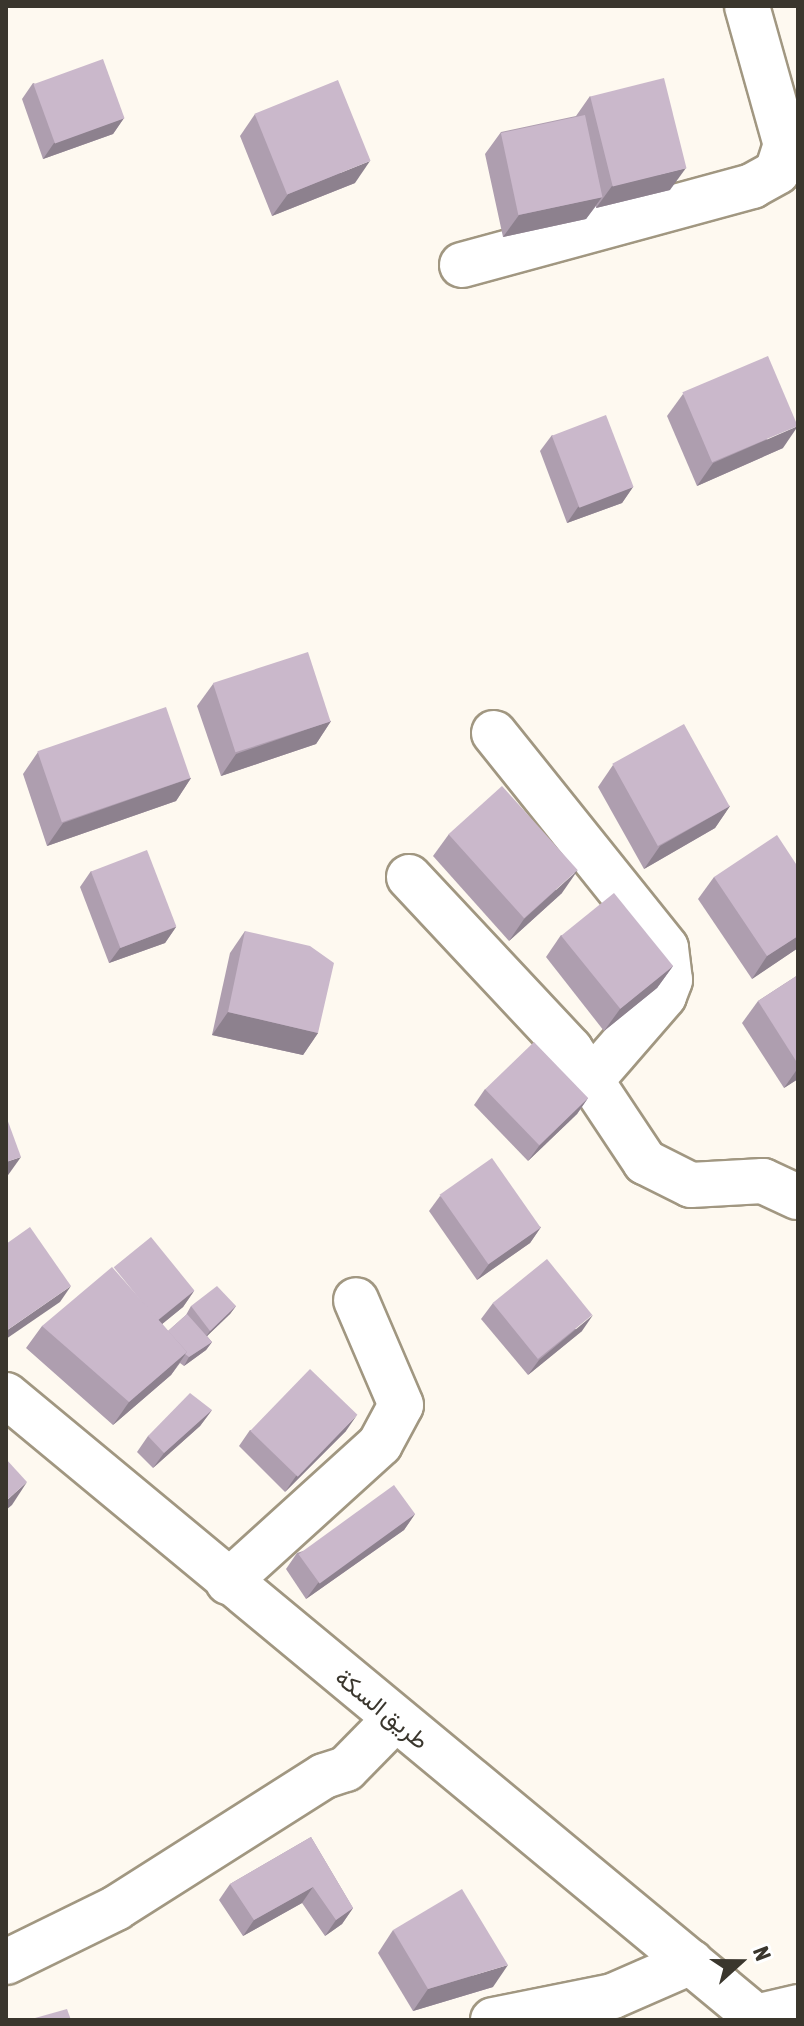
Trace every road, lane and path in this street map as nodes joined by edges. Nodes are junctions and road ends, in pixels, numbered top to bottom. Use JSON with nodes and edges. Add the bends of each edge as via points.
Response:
{"nodes":[{"id":1,"x":747,"y":6,"type":"edge"},
{"id":2,"x":462,"y":265,"type":"dead end"},
{"id":3,"x":494,"y":733,"type":"dead end"},
{"id":4,"x":409,"y":877,"type":"dead end"},
{"id":5,"x":592,"y":1079,"type":"junction"},
{"id":6,"x":798,"y":1197,"type":"edge"},
{"id":7,"x":356,"y":1300,"type":"dead end"},
{"id":8,"x":6,"y":1395,"type":"edge"},
{"id":9,"x":228,"y":1582,"type":"junction"},
{"id":10,"x":395,"y":1719,"type":"junction"},
{"id":11,"x":6,"y":1962,"type":"edge"},
{"id":12,"x":691,"y":1962,"type":"junction"},
{"id":13,"x":798,"y":2007,"type":"edge"},
{"id":14,"x":758,"y":2018,"type":"edge"},
{"id":15,"x":493,"y":2020,"type":"edge"}],
"edges":[{"from":1,"to":2,"type":"street","via":[[786,145],[777,172],[752,186]]},
{"from":3,"to":5,"type":"street","via":[[666,948],[671,964],[664,996]]},
{"from":4,"to":5,"type":"street","via":[[546,1022]]},
{"from":5,"to":6,"type":"street","via":[[628,1141],[666,1177],[716,1187],[763,1181]]},
{"from":7,"to":9,"type":"street","via":[[401,1405],[380,1444]]},
{"from":8,"to":9,"type":"street","name":"طريق السكة"},
{"from":9,"to":10,"type":"street","name":"طريق السكة"},
{"from":10,"to":11,"type":"street","via":[[346,1769],[324,1776],[116,1908]]},
{"from":10,"to":12,"type":"street","name":"طريق السكة"},
{"from":12,"to":14,"type":"street","name":"طريق السكة"},
{"from":12,"to":15,"type":"street","via":[[613,1996]]},
{"from":13,"to":14,"type":"street"}]}
